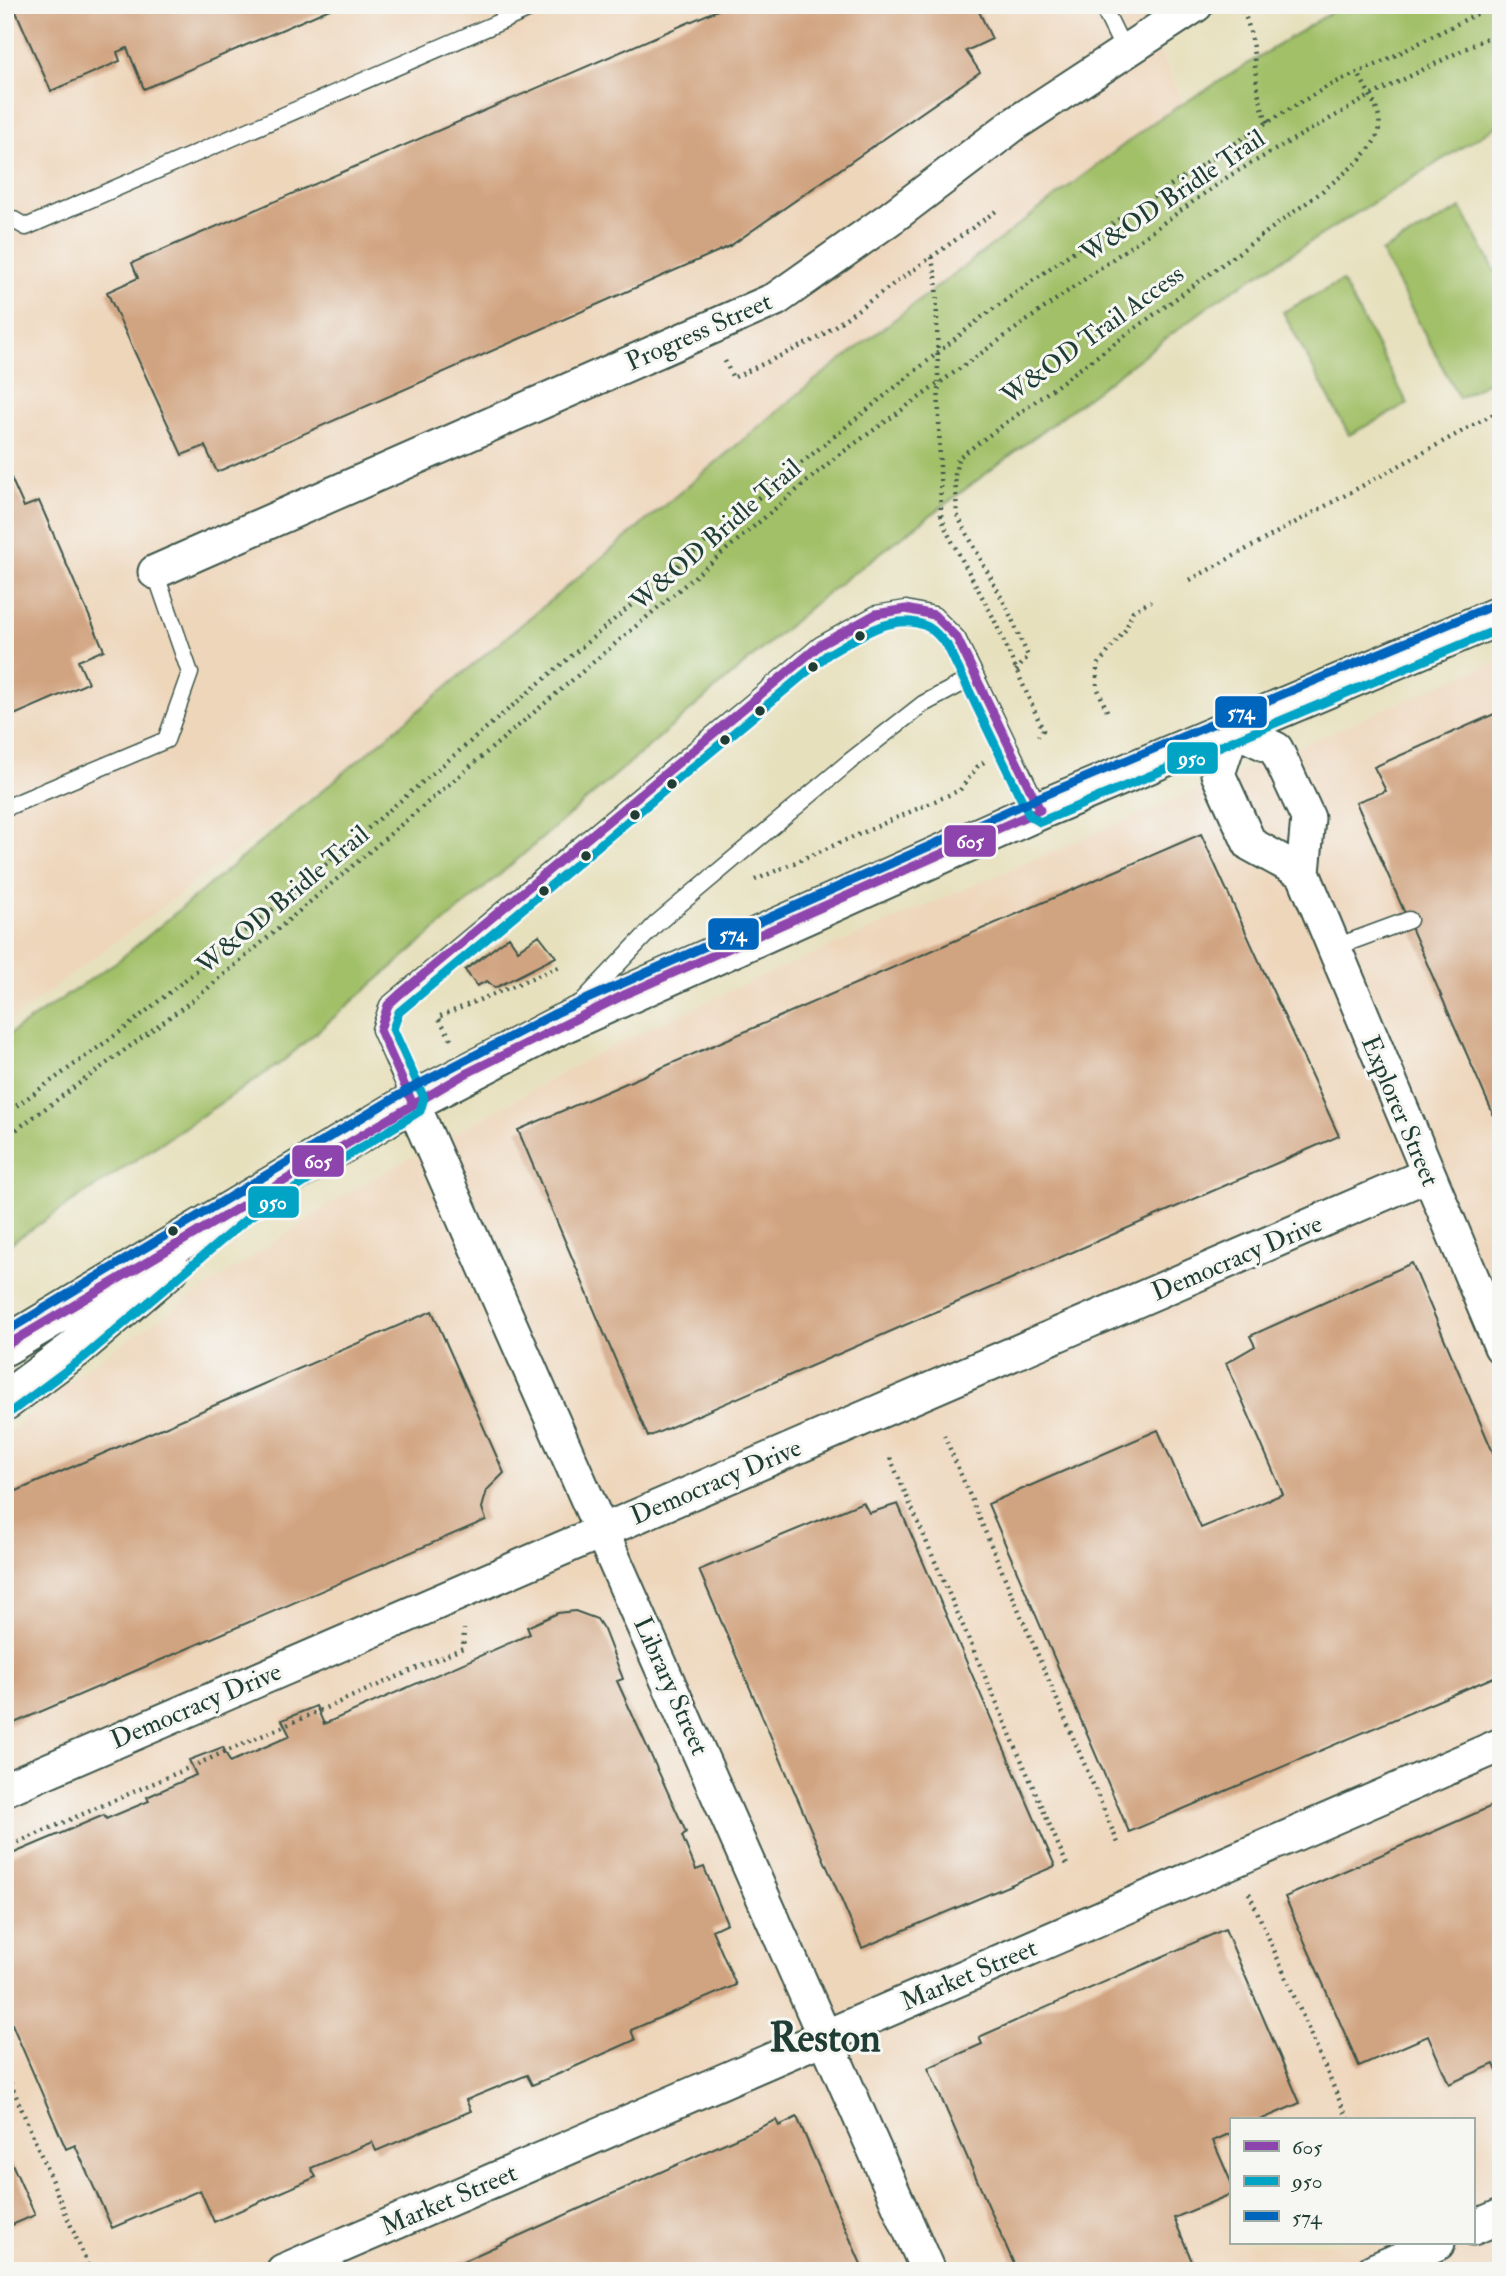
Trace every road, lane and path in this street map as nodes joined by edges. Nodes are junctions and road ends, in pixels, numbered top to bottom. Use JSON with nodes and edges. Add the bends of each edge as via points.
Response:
{"nodes":[{"id":1,"x":539,"y":5,"type":"edge"},
{"id":2,"x":1102,"y":5,"type":"edge"},
{"id":3,"x":1241,"y":5,"type":"edge"},
{"id":4,"x":1494,"y":5,"type":"edge"},
{"id":5,"x":1182,"y":9,"type":"edge"},
{"id":6,"x":1501,"y":31,"type":"edge"},
{"id":7,"x":1124,"y":51,"type":"junction"},
{"id":8,"x":1358,"y":73,"type":"junction"},
{"id":9,"x":1370,"y":96,"type":"junction"},
{"id":10,"x":1268,"y":122,"type":"junction"},
{"id":11,"x":996,"y":211,"type":"dead end"},
{"id":12,"x":5,"y":215,"type":"edge"},
{"id":13,"x":931,"y":257,"type":"junction"},
{"id":14,"x":735,"y":352,"type":"dead end"},
{"id":15,"x":1501,"y":410,"type":"edge"},
{"id":16,"x":155,"y":572,"type":"joint"},
{"id":17,"x":1190,"y":580,"type":"dead end"},
{"id":18,"x":1151,"y":601,"type":"dead end"},
{"id":19,"x":1501,"y":615,"type":"edge"},
{"id":20,"x":1016,"y":671,"type":"junction"},
{"id":21,"x":974,"y":677,"type":"junction"},
{"id":22,"x":1107,"y":711,"type":"dead end"},
{"id":23,"x":1233,"y":729,"type":"junction"},
{"id":24,"x":1038,"y":736,"type":"dead end"},
{"id":25,"x":988,"y":760,"type":"dead end"},
{"id":26,"x":5,"y":808,"type":"edge"},
{"id":27,"x":1040,"y":810,"type":"junction"},
{"id":28,"x":1303,"y":873,"type":"junction"},
{"id":29,"x":742,"y":886,"type":"dead end"},
{"id":30,"x":1409,"y":920,"type":"dead end"},
{"id":31,"x":1333,"y":948,"type":"junction"},
{"id":32,"x":562,"y":966,"type":"dead end"},
{"id":33,"x":562,"y":1024,"type":"junction"},
{"id":34,"x":452,"y":1040,"type":"dead end"},
{"id":35,"x":412,"y":1102,"type":"junction"},
{"id":36,"x":5,"y":1114,"type":"edge"},
{"id":37,"x":5,"y":1138,"type":"edge"},
{"id":38,"x":1427,"y":1175,"type":"junction"},
{"id":39,"x":242,"y":1207,"type":"junction"},
{"id":40,"x":5,"y":1346,"type":"edge"},
{"id":41,"x":1501,"y":1347,"type":"edge"},
{"id":42,"x":5,"y":1401,"type":"edge"},
{"id":43,"x":944,"y":1435,"type":"dead end"},
{"id":44,"x":890,"y":1458,"type":"dead end"},
{"id":45,"x":602,"y":1531,"type":"junction"},
{"id":46,"x":464,"y":1626,"type":"dead end"},
{"id":47,"x":1501,"y":1745,"type":"edge"},
{"id":48,"x":5,"y":1788,"type":"edge"},
{"id":49,"x":1118,"y":1843,"type":"dead end"},
{"id":50,"x":5,"y":1848,"type":"edge"},
{"id":51,"x":1067,"y":1865,"type":"dead end"},
{"id":52,"x":1245,"y":1883,"type":"dead end"},
{"id":53,"x":825,"y":2038,"type":"junction"},
{"id":54,"x":5,"y":2070,"type":"edge"},
{"id":55,"x":1347,"y":2118,"type":"edge"},
{"id":56,"x":1501,"y":2216,"type":"edge"},
{"id":57,"x":1474,"y":2228,"type":"edge"},
{"id":58,"x":1436,"y":2244,"type":"edge"},
{"id":59,"x":90,"y":2271,"type":"edge"},
{"id":60,"x":283,"y":2271,"type":"edge"},
{"id":61,"x":928,"y":2271,"type":"edge"},
{"id":62,"x":1373,"y":2271,"type":"edge"}],
"edges":[{"from":1,"to":12,"type":"lane","via":[[26,227]]},
{"from":2,"to":7,"type":"lane"},
{"from":3,"to":10,"type":"path","via":[[1254,40],[1258,97]]},
{"from":4,"to":8,"type":"path"},
{"from":5,"to":7,"type":"street","name":"Progress Street"},
{"from":6,"to":9,"type":"path","name":"W&OD Bridle Trail"},
{"from":7,"to":16,"type":"street","name":"Progress Street","via":[[1013,125],[776,299]]},
{"from":8,"to":9,"type":"path","name":"W&OD Trail Access"},
{"from":8,"to":10,"type":"path"},
{"from":9,"to":20,"type":"path","name":"W&OD Trail Access","via":[[1379,120],[1376,141],[1329,185],[958,457],[957,515],[1028,656]]},
{"from":9,"to":37,"type":"path","name":"W&OD Bridle Trail","via":[[1229,176],[836,457],[201,994]]},
{"from":10,"to":36,"type":"path","via":[[1116,221],[982,317],[748,506],[267,914],[124,1029]]},
{"from":11,"to":13,"type":"path"},
{"from":13,"to":14,"type":"path","via":[[818,338],[733,378],[723,357]]},
{"from":13,"to":20,"type":"path","bridge":true,"via":[[936,276],[941,515]]},
{"from":15,"to":17,"type":"path"},
{"from":16,"to":26,"type":"lane","via":[[190,673],[166,740]]},
{"from":18,"to":22,"type":"path","via":[[1133,611],[1126,629],[1097,666],[1097,687]]},
{"from":19,"to":23,"type":"street"},
{"from":20,"to":24,"type":"path","via":[[1043,730]]},
{"from":21,"to":27,"type":"lane"},
{"from":21,"to":33,"type":"lane","via":[[912,713],[666,915]]},
{"from":21,"to":35,"type":"lane","via":[[957,638],[934,615],[905,609],[876,614],[820,645],[388,1005],[380,1030]]},
{"from":23,"to":27,"type":"street"},
{"from":23,"to":28,"type":"street","name":"Explorer Street","via":[[1276,749],[1308,818]]},
{"from":23,"to":28,"type":"street","via":[[1218,774],[1250,844]]},
{"from":25,"to":29,"type":"path","via":[[960,790]]},
{"from":27,"to":33,"type":"street"},
{"from":28,"to":31,"type":"street","name":"Explorer Street"},
{"from":30,"to":31,"type":"lane"},
{"from":31,"to":38,"type":"street","name":"Explorer Street"},
{"from":32,"to":34,"type":"path","via":[[438,1017]]},
{"from":33,"to":35,"type":"street"},
{"from":35,"to":39,"type":"street"},
{"from":35,"to":45,"type":"street","name":"Library Street"},
{"from":38,"to":41,"type":"street","name":"Explorer Street"},
{"from":38,"to":45,"type":"street","name":"Democracy Drive"},
{"from":39,"to":40,"type":"street"},
{"from":39,"to":42,"type":"street","via":[[75,1349]]},
{"from":43,"to":49,"type":"path"},
{"from":44,"to":51,"type":"path"},
{"from":45,"to":48,"type":"street","name":"Democracy Drive"},
{"from":45,"to":53,"type":"street","name":"Library Street"},
{"from":46,"to":50,"type":"path","via":[[463,1648]]},
{"from":47,"to":53,"type":"street","name":"Market Street"},
{"from":52,"to":55,"type":"path"},
{"from":53,"to":60,"type":"street","name":"Market Street"},
{"from":53,"to":61,"type":"street","name":"Library Street"},
{"from":54,"to":59,"type":"path"},
{"from":56,"to":57,"type":"street"},
{"from":58,"to":62,"type":"street"}]}
